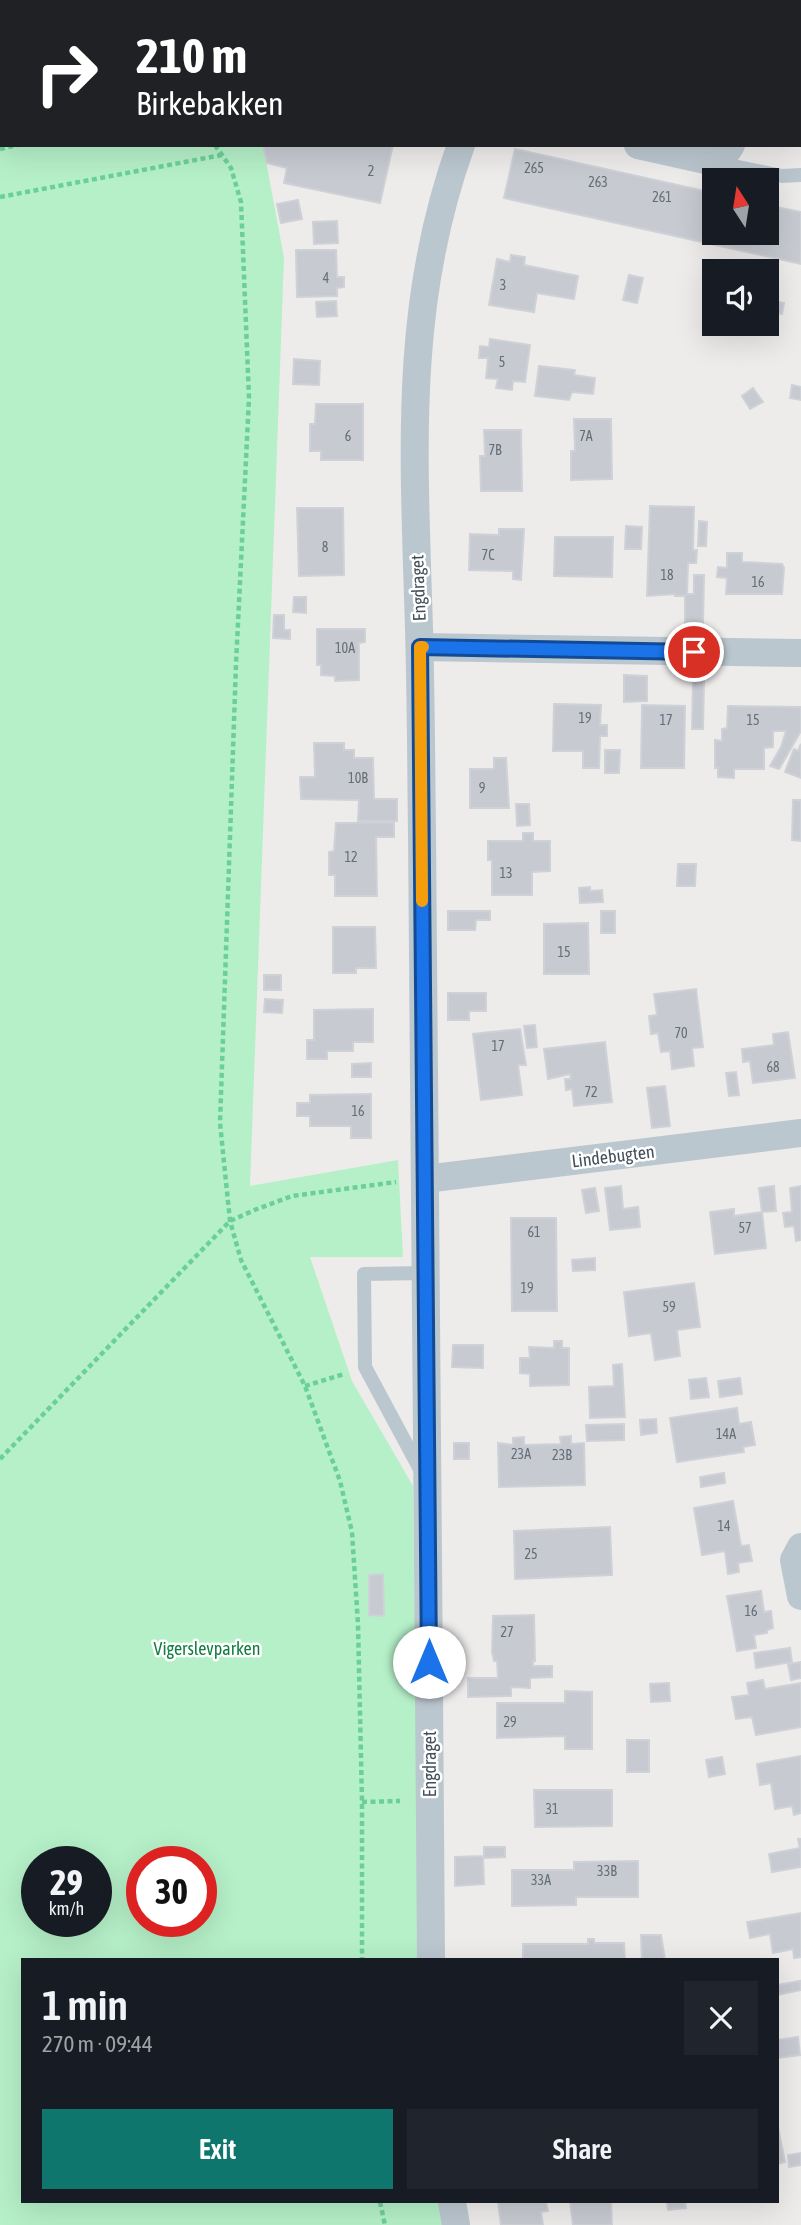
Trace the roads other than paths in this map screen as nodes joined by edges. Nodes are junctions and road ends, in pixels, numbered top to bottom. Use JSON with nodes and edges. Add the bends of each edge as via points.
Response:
{"nodes":[{"id":1,"x":460,"y":147,"type":"edge"},
{"id":2,"x":657,"y":147,"type":"edge"},
{"id":3,"x":725,"y":154,"type":"edge"},
{"id":4,"x":801,"y":175,"type":"edge"},
{"id":5,"x":420,"y":647,"type":"junction"},
{"id":6,"x":801,"y":653,"type":"edge"},
{"id":7,"x":801,"y":1133,"type":"edge"},
{"id":8,"x":425,"y":1179,"type":"junction"},
{"id":9,"x":426,"y":1273,"type":"junction"},
{"id":10,"x":427,"y":1482,"type":"junction"},
{"id":11,"x":801,"y":1547,"type":"edge"},
{"id":12,"x":801,"y":1596,"type":"edge"},
{"id":13,"x":431,"y":1958,"type":"edge"},
{"id":14,"x":452,"y":2203,"type":"edge"},
{"id":15,"x":456,"y":2225,"type":"edge"}],
"edges":[{"from":1,"to":5,"type":"street","name":"Engdraget","via":[[443,194],[425,280],[416,366],[413,445]]},
{"from":2,"to":3,"type":"street"},
{"from":3,"to":4,"type":"lane","via":[[782,176]]},
{"from":5,"to":6,"type":"street"},
{"from":5,"to":8,"type":"street","name":"Engdraget"},
{"from":7,"to":8,"type":"street","name":"Lindebugten"},
{"from":8,"to":9,"type":"street","name":"Engdraget"},
{"from":9,"to":10,"type":"street","name":"Engdraget"},
{"from":9,"to":10,"type":"lane","via":[[364,1274],[365,1367]]},
{"from":10,"to":13,"type":"street","name":"Engdraget"},
{"from":11,"to":12,"type":"street","via":[[794,1560]]},
{"from":14,"to":15,"type":"street"}]}
